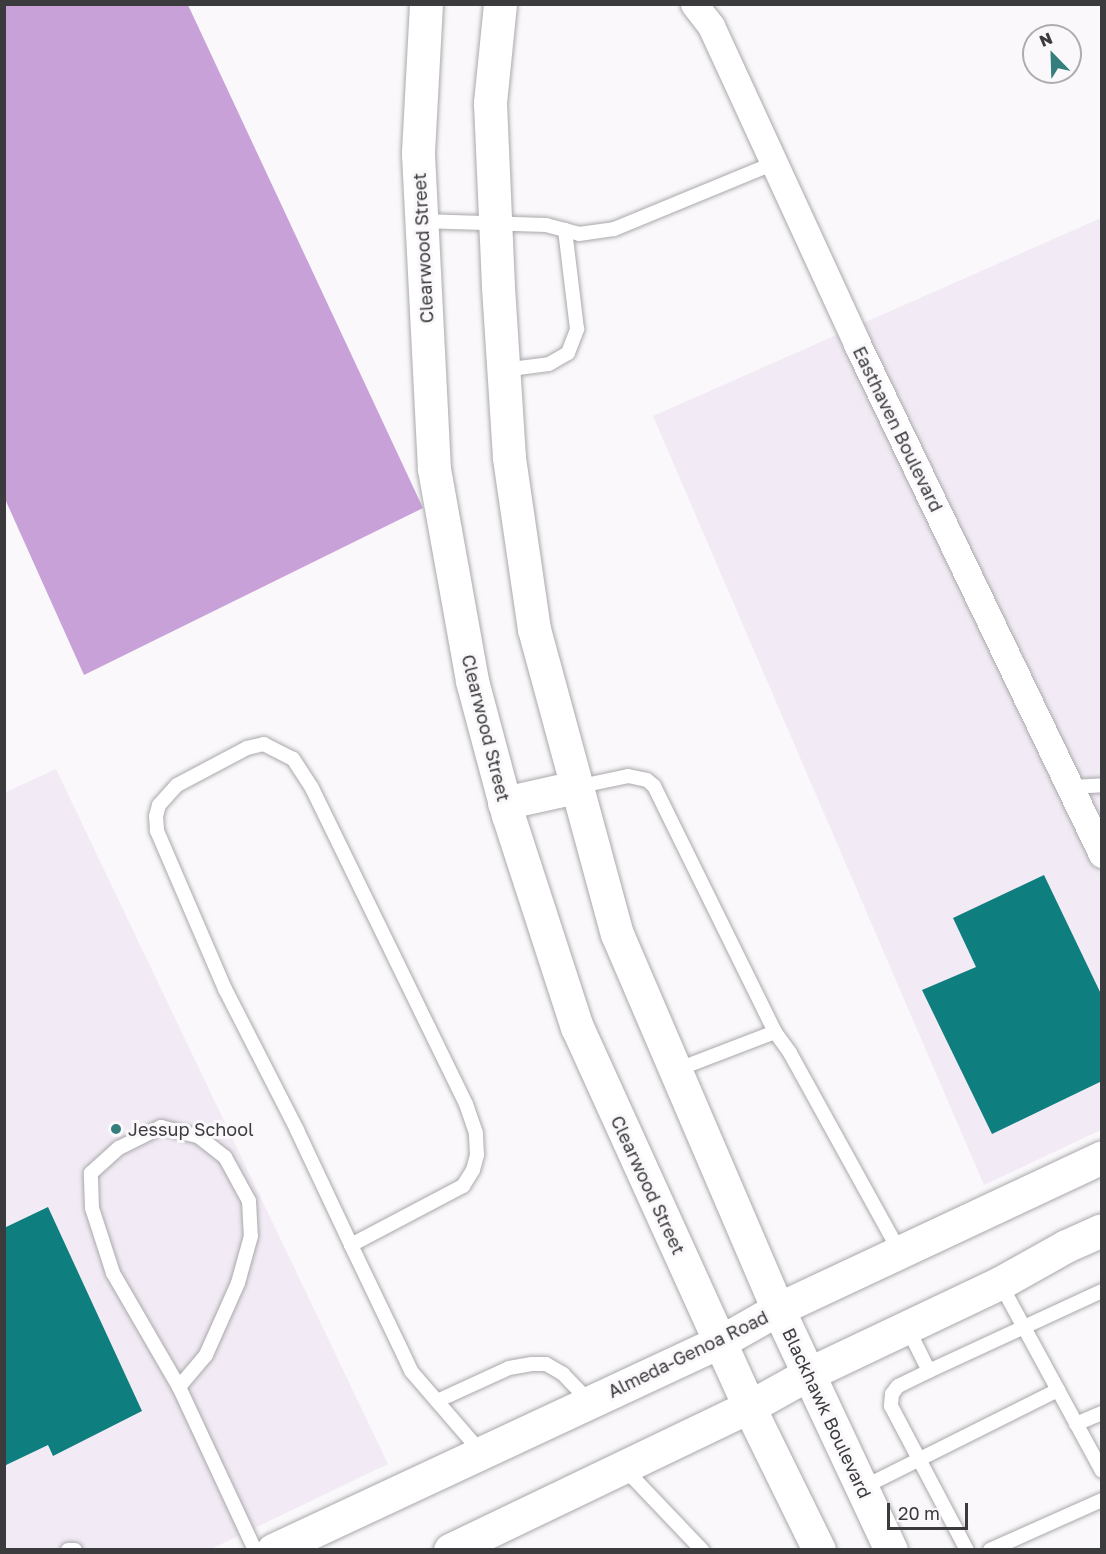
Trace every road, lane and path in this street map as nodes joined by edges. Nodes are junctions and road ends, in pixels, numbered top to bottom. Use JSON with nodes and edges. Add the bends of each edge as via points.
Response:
{"nodes":[{"id":1,"x":426,"y":4,"type":"edge"},
{"id":2,"x":500,"y":4,"type":"edge"},
{"id":3,"x":694,"y":4,"type":"edge"},
{"id":4,"x":774,"y":163,"type":"junction"},
{"id":5,"x":421,"y":221,"type":"junction"},
{"id":6,"x":495,"y":222,"type":"junction"},
{"id":7,"x":565,"y":230,"type":"junction"},
{"id":8,"x":503,"y":369,"type":"junction"},
{"id":9,"x":1101,"y":785,"type":"edge"},
{"id":10,"x":576,"y":787,"type":"junction"},
{"id":11,"x":1069,"y":787,"type":"junction"},
{"id":12,"x":504,"y":803,"type":"junction"},
{"id":13,"x":1101,"y":854,"type":"edge"},
{"id":14,"x":775,"y":1032,"type":"junction"},
{"id":15,"x":676,"y":1070,"type":"junction"},
{"id":16,"x":1101,"y":1157,"type":"edge"},
{"id":17,"x":1101,"y":1230,"type":"edge"},
{"id":18,"x":351,"y":1245,"type":"junction"},
{"id":19,"x":900,"y":1251,"type":"junction"},
{"id":20,"x":1000,"y":1283,"type":"junction"},
{"id":21,"x":1101,"y":1291,"type":"edge"},
{"id":22,"x":778,"y":1308,"type":"junction"},
{"id":23,"x":907,"y":1327,"type":"junction"},
{"id":24,"x":1024,"y":1327,"type":"junction"},
{"id":25,"x":720,"y":1342,"type":"junction"},
{"id":26,"x":928,"y":1371,"type":"junction"},
{"id":27,"x":808,"y":1374,"type":"junction"},
{"id":28,"x":179,"y":1387,"type":"junction"},
{"id":29,"x":1058,"y":1390,"type":"junction"},
{"id":30,"x":437,"y":1401,"type":"junction"},
{"id":31,"x":590,"y":1402,"type":"junction"},
{"id":32,"x":749,"y":1407,"type":"junction"},
{"id":33,"x":1101,"y":1413,"type":"edge"},
{"id":34,"x":1076,"y":1424,"type":"junction"},
{"id":35,"x":481,"y":1452,"type":"junction"},
{"id":36,"x":919,"y":1460,"type":"junction"},
{"id":37,"x":623,"y":1467,"type":"junction"},
{"id":38,"x":1101,"y":1471,"type":"edge"},
{"id":39,"x":862,"y":1488,"type":"junction"},
{"id":40,"x":1101,"y":1500,"type":"edge"},
{"id":41,"x":68,"y":1550,"type":"edge"},
{"id":42,"x":75,"y":1550,"type":"edge"},
{"id":43,"x":255,"y":1550,"type":"edge"},
{"id":44,"x":273,"y":1550,"type":"edge"},
{"id":45,"x":450,"y":1550,"type":"edge"},
{"id":46,"x":702,"y":1550,"type":"edge"},
{"id":47,"x":819,"y":1550,"type":"edge"},
{"id":48,"x":891,"y":1550,"type":"edge"},
{"id":49,"x":967,"y":1550,"type":"edge"},
{"id":50,"x":990,"y":1550,"type":"edge"}],
"edges":[{"from":1,"to":5,"type":"main road","name":"Clearwood Street","via":[[418,154]]},
{"from":2,"to":6,"type":"main road","via":[[490,103]]},
{"from":3,"to":4,"type":"street","name":"Easthaven Boulevard","via":[[711,26]]},
{"from":4,"to":7,"type":"lane","via":[[614,229],[579,234]]},
{"from":4,"to":11,"type":"street","name":"Easthaven Boulevard"},
{"from":5,"to":6,"type":"lane"},
{"from":5,"to":12,"type":"main road","name":"Clearwood Street","via":[[434,469],[472,681]]},
{"from":6,"to":7,"type":"lane"},
{"from":6,"to":8,"type":"main road"},
{"from":7,"to":8,"type":"lane","via":[[577,329],[568,353],[549,364]]},
{"from":8,"to":10,"type":"main road","via":[[508,458],[534,629]]},
{"from":9,"to":11,"type":"lane"},
{"from":10,"to":12,"type":"main road"},
{"from":10,"to":14,"type":"lane","via":[[628,776],[647,780],[654,786]]},
{"from":10,"to":15,"type":"main road","via":[[617,934]]},
{"from":11,"to":13,"type":"street","name":"Easthaven Boulevard"},
{"from":12,"to":25,"type":"main road","name":"Clearwood Street","via":[[577,1027]]},
{"from":14,"to":15,"type":"lane"},
{"from":14,"to":19,"type":"lane"},
{"from":15,"to":22,"type":"main road"},
{"from":16,"to":19,"type":"main road","name":"Almeda-Genoa Road"},
{"from":17,"to":20,"type":"main road"},
{"from":18,"to":18,"type":"lane","via":[[225,989],[157,831],[159,805],[177,785],[247,748],[264,744],[293,759],[312,788],[466,1104],[476,1133],[475,1163],[463,1186]]},
{"from":18,"to":30,"type":"lane","via":[[411,1371]]},
{"from":19,"to":22,"type":"main road","name":"Almeda-Genoa Road"},
{"from":20,"to":23,"type":"main road"},
{"from":20,"to":24,"type":"lane"},
{"from":21,"to":24,"type":"lane"},
{"from":22,"to":25,"type":"main road","name":"Almeda-Genoa Road"},
{"from":22,"to":27,"type":"main road","name":"Blackhawk Boulevard"},
{"from":23,"to":26,"type":"lane"},
{"from":23,"to":27,"type":"main road"},
{"from":24,"to":26,"type":"lane"},
{"from":24,"to":29,"type":"lane"},
{"from":25,"to":31,"type":"main road","name":"Almeda-Genoa Road"},
{"from":25,"to":32,"type":"main road","name":"Clearwood Street"},
{"from":26,"to":36,"type":"lane","via":[[898,1386],[892,1394],[891,1406]]},
{"from":27,"to":32,"type":"main road"},
{"from":27,"to":39,"type":"main road","name":"Blackhawk Boulevard"},
{"from":28,"to":28,"type":"lane","via":[[206,1355],[238,1283],[251,1236],[249,1201],[225,1157],[198,1136],[161,1127],[119,1148],[91,1173],[92,1208],[113,1274]]},
{"from":28,"to":43,"type":"lane"},
{"from":29,"to":34,"type":"lane"},
{"from":29,"to":36,"type":"lane"},
{"from":30,"to":31,"type":"lane","via":[[509,1368],[546,1364],[563,1374]]},
{"from":30,"to":35,"type":"lane"},
{"from":31,"to":35,"type":"main road","name":"Almeda-Genoa Road"},
{"from":32,"to":37,"type":"main road"},
{"from":32,"to":47,"type":"main road"},
{"from":33,"to":34,"type":"lane"},
{"from":34,"to":38,"type":"lane"},
{"from":35,"to":44,"type":"main road","name":"Almeda-Genoa Road"},
{"from":36,"to":39,"type":"lane"},
{"from":36,"to":49,"type":"lane"},
{"from":37,"to":45,"type":"main road"},
{"from":37,"to":46,"type":"lane"},
{"from":39,"to":48,"type":"main road","name":"Blackhawk Boulevard"},
{"from":40,"to":50,"type":"lane"},
{"from":41,"to":42,"type":"lane"}]}
